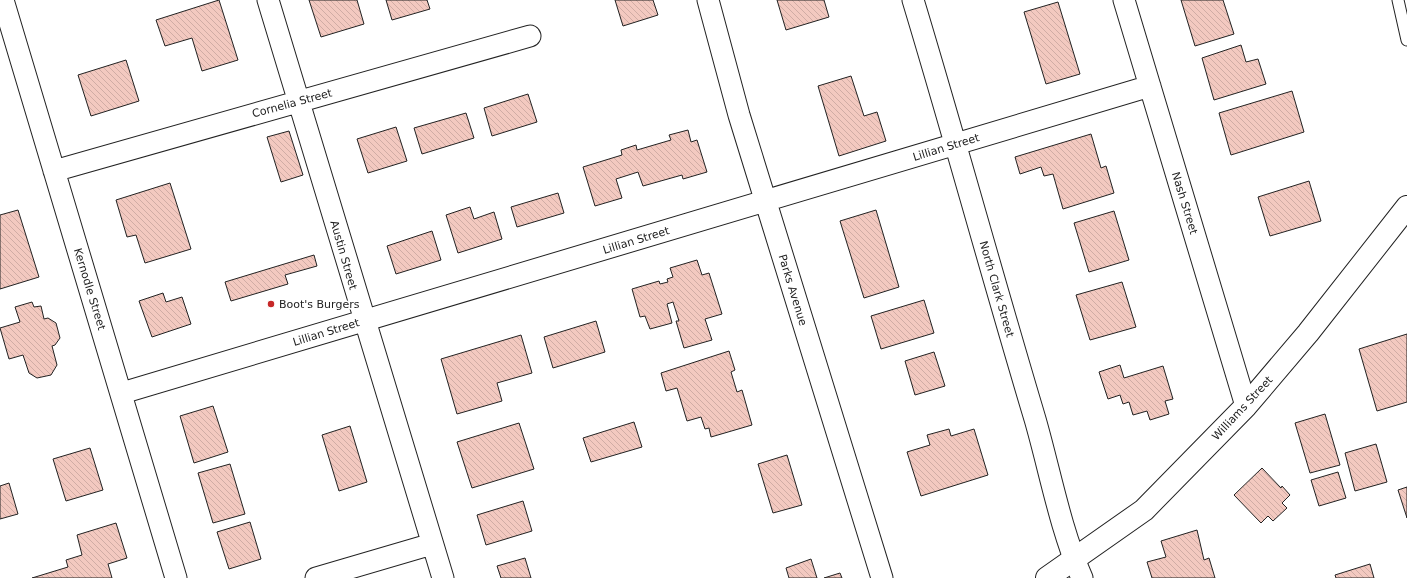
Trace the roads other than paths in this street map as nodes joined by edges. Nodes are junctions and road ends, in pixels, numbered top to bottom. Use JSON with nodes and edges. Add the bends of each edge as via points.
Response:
{"nodes":[{"id":1,"x":3,"y":0,"type":"edge"},
{"id":2,"x":268,"y":0,"type":"edge"},
{"id":3,"x":708,"y":0,"type":"edge"},
{"id":4,"x":913,"y":0,"type":"edge"},
{"id":5,"x":1124,"y":0,"type":"edge"},
{"id":6,"x":1398,"y":0,"type":"edge"},
{"id":7,"x":530,"y":36,"type":"dead end"},
{"id":8,"x":1407,"y":40,"type":"edge"},
{"id":9,"x":1150,"y":86,"type":"junction"},
{"id":10,"x":299,"y":102,"type":"junction"},
{"id":11,"x":956,"y":144,"type":"junction"},
{"id":12,"x":54,"y":171,"type":"junction"},
{"id":13,"x":766,"y":201,"type":"junction"},
{"id":14,"x":1407,"y":207,"type":"edge"},
{"id":15,"x":364,"y":321,"type":"junction"},
{"id":16,"x":122,"y":393,"type":"junction"},
{"id":17,"x":1246,"y":406,"type":"junction"},
{"id":18,"x":432,"y":544,"type":"junction"},
{"id":19,"x":1078,"y":569,"type":"edge"},
{"id":20,"x":176,"y":578,"type":"edge"},
{"id":21,"x":316,"y":578,"type":"edge"},
{"id":22,"x":443,"y":578,"type":"edge"},
{"id":23,"x":882,"y":578,"type":"edge"},
{"id":24,"x":1047,"y":578,"type":"edge"}],
"edges":[{"from":1,"to":12,"type":"street","name":"Kernodle Street"},
{"from":2,"to":10,"type":"street","name":"Austin Street"},
{"from":3,"to":13,"type":"street","name":"Parks Avenue"},
{"from":4,"to":11,"type":"street","name":"North Clark Street"},
{"from":5,"to":9,"type":"street","name":"Nash Street"},
{"from":6,"to":8,"type":"lane"},
{"from":7,"to":10,"type":"street","name":"Cornelia Street"},
{"from":9,"to":11,"type":"street","name":"Lillian Street"},
{"from":9,"to":17,"type":"street","name":"Nash Street"},
{"from":10,"to":12,"type":"street","name":"Cornelia Street"},
{"from":10,"to":15,"type":"street","name":"Austin Street"},
{"from":11,"to":13,"type":"street","name":"Lillian Street"},
{"from":11,"to":19,"type":"street","name":"North Clark Street"},
{"from":12,"to":16,"type":"street","name":"Kernodle Street"},
{"from":13,"to":15,"type":"street","name":"Lillian Street"},
{"from":13,"to":23,"type":"street","name":"Parks Avenue"},
{"from":14,"to":17,"type":"main road","name":"Williams Street","via":[[1308,333]]},
{"from":15,"to":16,"type":"street","name":"Lillian Street"},
{"from":15,"to":18,"type":"street","name":"Austin Street"},
{"from":16,"to":20,"type":"street","name":"Kernodle Street"},
{"from":17,"to":19,"type":"main road","name":"Williams Street","via":[[1144,510]]},
{"from":18,"to":21,"type":"street"},
{"from":18,"to":22,"type":"street","name":"Austin Street"},
{"from":19,"to":24,"type":"main road","name":"Williams Street"}]}
